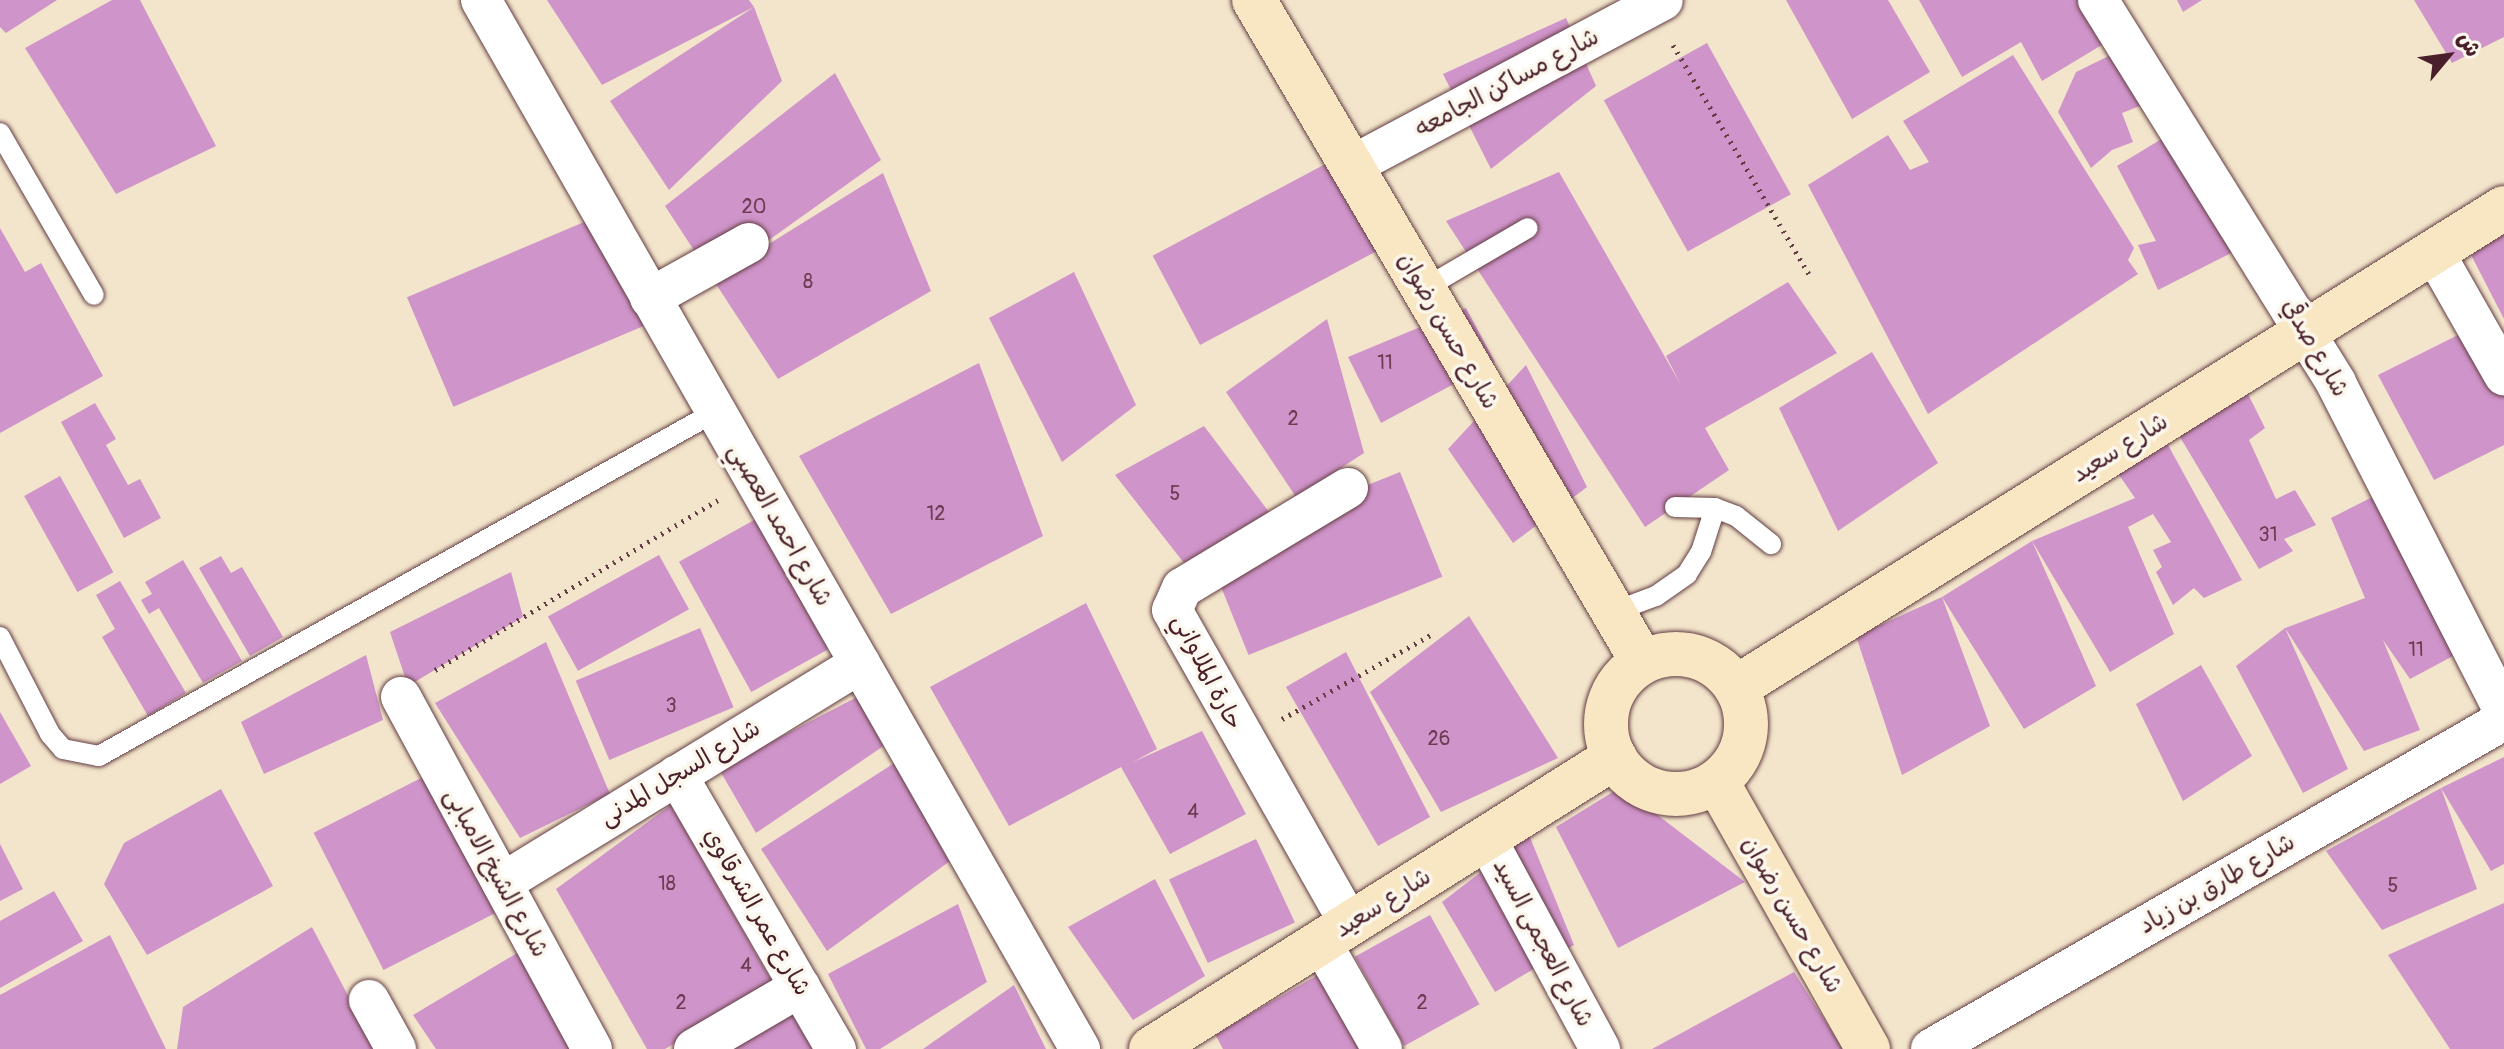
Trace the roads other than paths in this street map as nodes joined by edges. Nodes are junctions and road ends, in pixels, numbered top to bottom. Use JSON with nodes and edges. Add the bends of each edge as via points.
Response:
{"nodes":[{"id":1,"x":481,"y":0,"type":"edge"},
{"id":2,"x":1254,"y":0,"type":"edge"},
{"id":3,"x":2098,"y":0,"type":"edge"},
{"id":4,"x":1657,"y":3,"type":"edge"},
{"id":5,"x":0,"y":133,"type":"edge"},
{"id":6,"x":1351,"y":166,"type":"junction"},
{"id":7,"x":2504,"y":208,"type":"edge"},
{"id":8,"x":1528,"y":228,"type":"dead end"},
{"id":9,"x":749,"y":243,"type":"dead end"},
{"id":10,"x":2434,"y":252,"type":"junction"},
{"id":11,"x":1423,"y":289,"type":"junction"},
{"id":12,"x":94,"y":295,"type":"dead end"},
{"id":13,"x":650,"y":298,"type":"junction"},
{"id":14,"x":2307,"y":332,"type":"junction"},
{"id":15,"x":2504,"y":375,"type":"edge"},
{"id":16,"x":715,"y":412,"type":"junction"},
{"id":17,"x":1348,"y":488,"type":"dead end"},
{"id":18,"x":1675,"y":507,"type":"dead end"},
{"id":19,"x":1715,"y":508,"type":"junction"},
{"id":20,"x":1771,"y":544,"type":"dead end"},
{"id":21,"x":1613,"y":612,"type":"junction"},
{"id":22,"x":0,"y":637,"type":"edge"},
{"id":23,"x":1642,"y":661,"type":"junction"},
{"id":24,"x":860,"y":664,"type":"junction"},
{"id":25,"x":1737,"y":687,"type":"junction"},
{"id":26,"x":401,"y":697,"type":"road end"},
{"id":27,"x":2504,"y":711,"type":"edge"},
{"id":28,"x":2504,"y":720,"type":"edge"},
{"id":29,"x":1615,"y":757,"type":"junction"},
{"id":30,"x":677,"y":775,"type":"junction"},
{"id":31,"x":1717,"y":782,"type":"junction"},
{"id":32,"x":1486,"y":838,"type":"junction"},
{"id":33,"x":502,"y":883,"type":"junction"},
{"id":34,"x":1336,"y":933,"type":"junction"},
{"id":35,"x":800,"y":987,"type":"junction"},
{"id":36,"x":369,"y":1000,"type":"dead end"},
{"id":37,"x":1169,"y":1044,"type":"edge"},
{"id":38,"x":396,"y":1049,"type":"edge"},
{"id":39,"x":592,"y":1049,"type":"edge"},
{"id":40,"x":694,"y":1049,"type":"edge"},
{"id":41,"x":836,"y":1049,"type":"edge"},
{"id":42,"x":1080,"y":1049,"type":"edge"},
{"id":43,"x":1382,"y":1049,"type":"edge"},
{"id":44,"x":1600,"y":1049,"type":"edge"},
{"id":45,"x":1868,"y":1049,"type":"edge"},
{"id":46,"x":1931,"y":1049,"type":"edge"}],
"edges":[{"from":1,"to":13,"type":"street","name":"شارع احمد العصبي"},
{"from":2,"to":6,"type":"street","name":"شارع حسن رضوان"},
{"from":3,"to":14,"type":"street","name":"شارع صدقي"},
{"from":4,"to":6,"type":"street","name":"شارع مساكن الجامعه"},
{"from":5,"to":12,"type":"lane"},
{"from":6,"to":11,"type":"street","name":"شارع حسن رضوان"},
{"from":7,"to":10,"type":"street","name":"شارع سعيد"},
{"from":8,"to":11,"type":"lane"},
{"from":9,"to":13,"type":"street"},
{"from":10,"to":14,"type":"street","name":"شارع سعيد"},
{"from":10,"to":15,"type":"street"},
{"from":11,"to":21,"type":"street","name":"شارع حسن رضوان"},
{"from":13,"to":16,"type":"street","name":"شارع احمد العصبي"},
{"from":14,"to":25,"type":"street","name":"شارع سعيد"},
{"from":14,"to":27,"type":"street","name":"شارع صدقي"},
{"from":16,"to":22,"type":"lane","via":[[99,756],[63,749],[50,734]]},
{"from":16,"to":24,"type":"street","name":"شارع احمد العصبي"},
{"from":17,"to":34,"type":"street","name":"حارة الملاواني","via":[[1182,588],[1174,598],[1176,622],[1243,741]]},
{"from":18,"to":19,"type":"lane"},
{"from":19,"to":20,"type":"lane","via":[[1755,528]]},
{"from":19,"to":21,"type":"lane","via":[[1701,552],[1687,574],[1656,596]]},
{"from":21,"to":23,"type":"street","name":"شارع حسن رضوان"},
{"from":23,"to":25,"type":"street","via":[[1668,653],[1694,655],[1719,667]]},
{"from":23,"to":29,"type":"street","via":[[1618,684],[1606,715]]},
{"from":24,"to":30,"type":"street","name":"شارع السجل المدنى"},
{"from":24,"to":42,"type":"street","name":"شارع احمد العصبي"},
{"from":25,"to":31,"type":"street","via":[[1746,712],[1746,738],[1735,763]]},
{"from":26,"to":33,"type":"street","name":"شارع الشيخ الامبابى"},
{"from":28,"to":46,"type":"street","name":"شارع طارق بن زياد"},
{"from":29,"to":31,"type":"street","via":[[1642,785],[1661,792],[1699,791]]},
{"from":29,"to":32,"type":"street","name":"شارع سعيد"},
{"from":30,"to":33,"type":"street","name":"شارع السجل المدنى"},
{"from":30,"to":35,"type":"street","name":"شارع عمر الشرقاوي"},
{"from":31,"to":45,"type":"street","name":"شارع حسن رضوان"},
{"from":32,"to":34,"type":"street","name":"شارع سعيد"},
{"from":32,"to":44,"type":"street","name":"شارع العجمى السيد"},
{"from":33,"to":39,"type":"street","name":"شارع الشيخ الامبابى"},
{"from":34,"to":37,"type":"street","name":"شارع سعيد"},
{"from":34,"to":43,"type":"street","name":"حارة الملاواني"},
{"from":35,"to":40,"type":"street"},
{"from":35,"to":41,"type":"street","name":"شارع عمر الشرقاوي"},
{"from":36,"to":38,"type":"street"}]}
